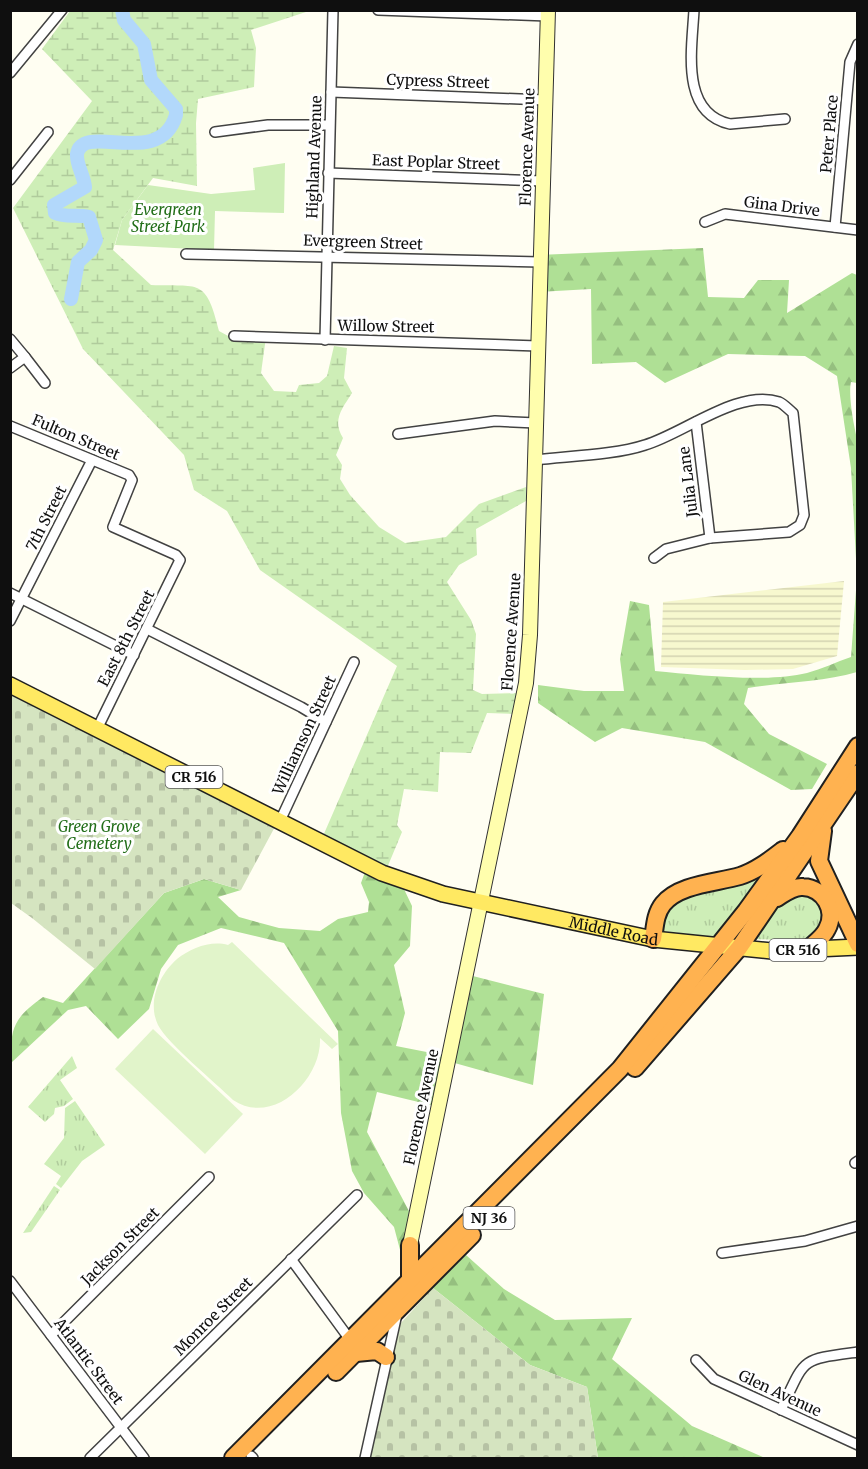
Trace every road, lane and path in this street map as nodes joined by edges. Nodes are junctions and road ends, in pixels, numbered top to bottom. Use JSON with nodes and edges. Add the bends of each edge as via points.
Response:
{"nodes":[{"id":1,"x":62,"y":10,"type":"edge"},
{"id":2,"x":333,"y":10,"type":"edge"},
{"id":3,"x":378,"y":10,"type":"edge"},
{"id":4,"x":694,"y":10,"type":"edge"},
{"id":5,"x":548,"y":13,"type":"edge"},
{"id":6,"x":858,"y":45,"type":"edge"},
{"id":7,"x":10,"y":73,"type":"edge"},
{"id":8,"x":331,"y":92,"type":"junction"},
{"id":9,"x":545,"y":100,"type":"junction"},
{"id":10,"x":785,"y":119,"type":"dead end"},
{"id":11,"x":330,"y":125,"type":"junction"},
{"id":12,"x":48,"y":132,"type":"dead end"},
{"id":13,"x":215,"y":132,"type":"dead end"},
{"id":14,"x":328,"y":173,"type":"junction"},
{"id":15,"x":10,"y":180,"type":"edge"},
{"id":16,"x":543,"y":181,"type":"junction"},
{"id":17,"x":705,"y":222,"type":"dead end"},
{"id":18,"x":835,"y":227,"type":"junction"},
{"id":19,"x":858,"y":230,"type":"edge"},
{"id":20,"x":186,"y":254,"type":"dead end"},
{"id":21,"x":326,"y":256,"type":"junction"},
{"id":22,"x":540,"y":262,"type":"junction"},
{"id":23,"x":234,"y":336,"type":"dead end"},
{"id":24,"x":10,"y":339,"type":"edge"},
{"id":25,"x":325,"y":340,"type":"junction"},
{"id":26,"x":538,"y":346,"type":"junction"},
{"id":27,"x":25,"y":357,"type":"junction"},
{"id":28,"x":10,"y":368,"type":"edge"},
{"id":29,"x":45,"y":383,"type":"dead end"},
{"id":30,"x":696,"y":422,"type":"junction"},
{"id":31,"x":536,"y":423,"type":"junction"},
{"id":32,"x":10,"y":426,"type":"edge"},
{"id":33,"x":398,"y":434,"type":"dead end"},
{"id":34,"x":92,"y":460,"type":"junction"},
{"id":35,"x":535,"y":460,"type":"junction"},
{"id":36,"x":710,"y":538,"type":"junction"},
{"id":37,"x":654,"y":558,"type":"dead end"},
{"id":38,"x":180,"y":560,"type":"joint"},
{"id":39,"x":10,"y":594,"type":"edge"},
{"id":40,"x":22,"y":599,"type":"junction"},
{"id":41,"x":10,"y":621,"type":"edge"},
{"id":42,"x":147,"y":629,"type":"junction"},
{"id":43,"x":134,"y":655,"type":"junction"},
{"id":44,"x":354,"y":662,"type":"dead end"},
{"id":45,"x":10,"y":685,"type":"edge"},
{"id":46,"x":326,"y":722,"type":"junction"},
{"id":47,"x":97,"y":729,"type":"junction"},
{"id":48,"x":858,"y":746,"type":"edge"},
{"id":49,"x":858,"y":773,"type":"edge"},
{"id":50,"x":280,"y":821,"type":"junction"},
{"id":51,"x":825,"y":824,"type":"junction"},
{"id":52,"x":800,"y":836,"type":"junction"},
{"id":53,"x":771,"y":901,"type":"junction"},
{"id":54,"x":481,"y":902,"type":"junction"},
{"id":55,"x":653,"y":939,"type":"junction"},
{"id":56,"x":858,"y":946,"type":"edge"},
{"id":57,"x":719,"y":948,"type":"junction"},
{"id":58,"x":739,"y":948,"type":"junction"},
{"id":59,"x":807,"y":950,"type":"junction"},
{"id":60,"x":209,"y":1178,"type":"dead end"},
{"id":61,"x":357,"y":1195,"type":"dead end"},
{"id":62,"x":858,"y":1226,"type":"edge"},
{"id":63,"x":410,"y":1245,"type":"junction"},
{"id":64,"x":722,"y":1253,"type":"dead end"},
{"id":65,"x":436,"y":1254,"type":"junction"},
{"id":66,"x":291,"y":1258,"type":"junction"},
{"id":67,"x":10,"y":1281,"type":"edge"},
{"id":68,"x":410,"y":1281,"type":"junction"},
{"id":69,"x":397,"y":1311,"type":"junction"},
{"id":70,"x":51,"y":1335,"type":"junction"},
{"id":71,"x":353,"y":1347,"type":"junction"},
{"id":72,"x":858,"y":1352,"type":"edge"},
{"id":73,"x":386,"y":1358,"type":"junction"},
{"id":74,"x":696,"y":1360,"type":"dead end"},
{"id":75,"x":781,"y":1410,"type":"junction"},
{"id":76,"x":122,"y":1429,"type":"junction"},
{"id":77,"x":858,"y":1445,"type":"edge"},
{"id":78,"x":90,"y":1458,"type":"edge"},
{"id":79,"x":144,"y":1458,"type":"edge"},
{"id":80,"x":233,"y":1458,"type":"edge"},
{"id":81,"x":251,"y":1458,"type":"edge"},
{"id":82,"x":365,"y":1458,"type":"edge"}],
"edges":[{"from":1,"to":7,"type":"street"},
{"from":2,"to":8,"type":"street","name":"Highland Avenue"},
{"from":3,"to":5,"type":"street"},
{"from":4,"to":10,"type":"street","via":[[693,87],[703,110],[730,124]]},
{"from":5,"to":9,"type":"street","name":"Florence Avenue"},
{"from":6,"to":18,"type":"street","name":"Peter Place","via":[[850,62]]},
{"from":8,"to":9,"type":"street","name":"Cypress Street"},
{"from":8,"to":11,"type":"street","name":"Highland Avenue"},
{"from":9,"to":16,"type":"street","name":"Florence Avenue"},
{"from":11,"to":13,"type":"street","via":[[268,125]]},
{"from":11,"to":14,"type":"street","name":"Highland Avenue"},
{"from":12,"to":15,"type":"street"},
{"from":14,"to":16,"type":"street","name":"East Poplar Street"},
{"from":14,"to":21,"type":"street","name":"Highland Avenue"},
{"from":16,"to":22,"type":"street","name":"Florence Avenue"},
{"from":17,"to":18,"type":"street","name":"Gina Drive","via":[[725,214]]},
{"from":18,"to":19,"type":"street","name":"Gina Drive"},
{"from":20,"to":21,"type":"street","name":"Evergreen Street"},
{"from":21,"to":22,"type":"street","name":"Evergreen Street"},
{"from":21,"to":25,"type":"street","name":"Highland Avenue"},
{"from":22,"to":26,"type":"street","name":"Florence Avenue"},
{"from":23,"to":25,"type":"street","name":"Willow Street"},
{"from":24,"to":27,"type":"street"},
{"from":25,"to":26,"type":"street","name":"Willow Street"},
{"from":26,"to":31,"type":"street","name":"Florence Avenue"},
{"from":27,"to":28,"type":"street"},
{"from":27,"to":29,"type":"street"},
{"from":30,"to":35,"type":"street","via":[[675,435],[643,446]]},
{"from":30,"to":36,"type":"street","name":"Julia Lane"},
{"from":30,"to":36,"type":"street","via":[[720,408],[759,400],[779,402],[793,413],[804,515],[800,525],[789,532]]},
{"from":31,"to":33,"type":"street","via":[[495,422]]},
{"from":31,"to":35,"type":"street","name":"Florence Avenue"},
{"from":32,"to":34,"type":"street","name":"Fulton Street"},
{"from":34,"to":38,"type":"street","name":"Fulton Street","via":[[133,476],[113,527]]},
{"from":34,"to":40,"type":"street","name":"7th Street"},
{"from":35,"to":54,"type":"street","name":"Florence Avenue","via":[[531,635],[526,683]]},
{"from":36,"to":37,"type":"street","via":[[666,549]]},
{"from":38,"to":42,"type":"street","name":"East 8th Street"},
{"from":39,"to":40,"type":"street"},
{"from":40,"to":41,"type":"street","name":"7th Street"},
{"from":40,"to":43,"type":"street"},
{"from":42,"to":43,"type":"street","name":"East 8th Street"},
{"from":42,"to":46,"type":"street"},
{"from":43,"to":47,"type":"street","name":"East 8th Street"},
{"from":44,"to":46,"type":"street","name":"Williamson Street"},
{"from":45,"to":47,"type":"main road","number":"CR 516"},
{"from":46,"to":50,"type":"street","name":"Williamson Street"},
{"from":47,"to":50,"type":"main road","number":"CR 516"},
{"from":48,"to":52,"type":"highway","number":"NJ 36"},
{"from":49,"to":51,"type":"highway","number":"NJ 36"},
{"from":50,"to":54,"type":"main road","name":"Middle Road","number":"CR 516","via":[[376,870],[423,889]]},
{"from":51,"to":53,"type":"highway","number":"NJ 36"},
{"from":51,"to":56,"type":"highway","via":[[819,861]]},
{"from":52,"to":55,"type":"highway","via":[[767,863],[742,875],[670,897],[658,913]]},
{"from":52,"to":57,"type":"highway","number":"NJ 36"},
{"from":53,"to":58,"type":"highway","number":"NJ 36"},
{"from":53,"to":59,"type":"highway","via":[[802,886],[817,891],[827,902],[831,915],[827,929]]},
{"from":54,"to":55,"type":"main road","name":"Middle Road","number":"CR 516"},
{"from":54,"to":63,"type":"street","name":"Florence Avenue"},
{"from":55,"to":57,"type":"main road","name":"Middle Road","number":"CR 516"},
{"from":56,"to":59,"type":"main road","name":"Middle Road","number":"CR 516"},
{"from":57,"to":58,"type":"main road","name":"Middle Road","number":"CR 516"},
{"from":57,"to":65,"type":"highway","number":"NJ 36","via":[[620,1069]]},
{"from":58,"to":59,"type":"main road","name":"Middle Road","number":"CR 516"},
{"from":58,"to":69,"type":"highway","number":"NJ 36","via":[[597,1109]]},
{"from":60,"to":70,"type":"street","name":"Jackson Street"},
{"from":61,"to":66,"type":"street","name":"Monroe Street"},
{"from":62,"to":64,"type":"street","via":[[805,1241]]},
{"from":63,"to":65,"type":"highway","via":[[419,1252]]},
{"from":63,"to":68,"type":"highway"},
{"from":65,"to":68,"type":"highway","number":"NJ 36"},
{"from":66,"to":71,"type":"street"},
{"from":66,"to":76,"type":"street","name":"Monroe Street"},
{"from":67,"to":70,"type":"street","name":"Atlantic Street"},
{"from":68,"to":71,"type":"highway","number":"NJ 36"},
{"from":69,"to":71,"type":"highway","number":"NJ 36"},
{"from":69,"to":73,"type":"street"},
{"from":70,"to":76,"type":"street","name":"Atlantic Street"},
{"from":71,"to":73,"type":"highway","via":[[376,1351]]},
{"from":71,"to":80,"type":"highway","number":"NJ 36"},
{"from":71,"to":81,"type":"highway","number":"NJ 36"},
{"from":72,"to":75,"type":"street","via":[[809,1360],[799,1371]]},
{"from":73,"to":82,"type":"street"},
{"from":74,"to":75,"type":"street","name":"Glen Avenue","via":[[714,1379]]},
{"from":75,"to":77,"type":"street","name":"Glen Avenue"},
{"from":76,"to":78,"type":"street","name":"Monroe Street"},
{"from":76,"to":79,"type":"street","name":"Atlantic Street"}]}
